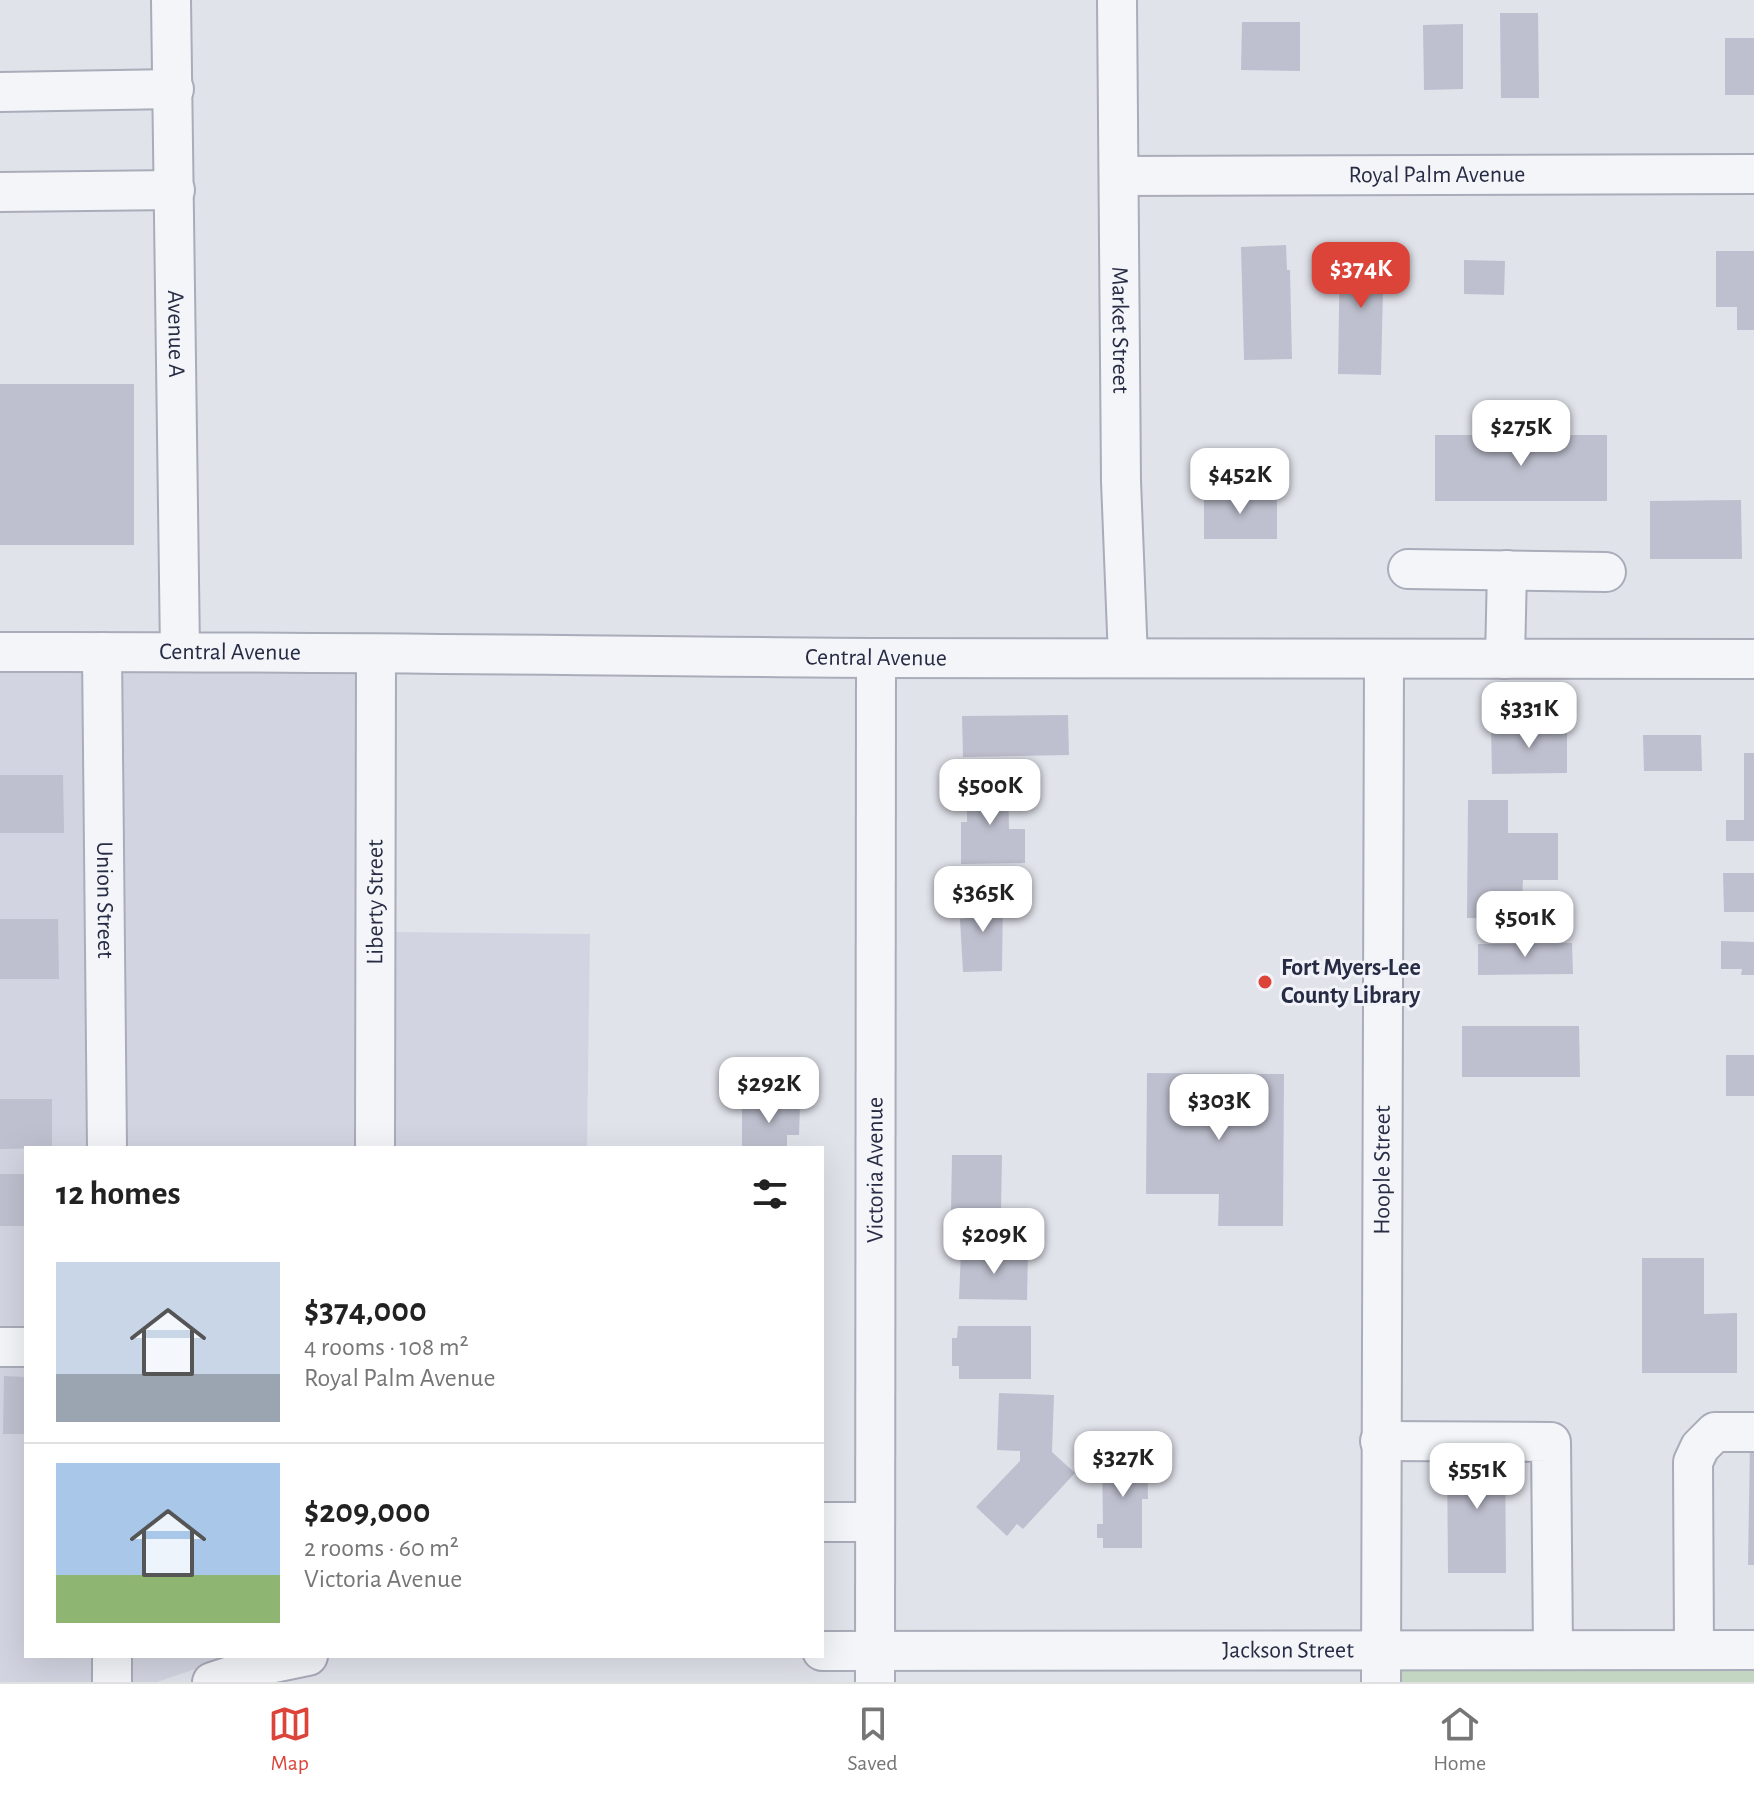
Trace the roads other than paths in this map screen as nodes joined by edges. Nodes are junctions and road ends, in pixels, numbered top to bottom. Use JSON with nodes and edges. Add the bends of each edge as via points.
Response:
{"nodes":[{"id":1,"x":1117,"y":0,"type":"edge"},
{"id":2,"x":172,"y":8,"type":"edge"},
{"id":3,"x":174,"y":89,"type":"junction"},
{"id":4,"x":0,"y":92,"type":"edge"},
{"id":5,"x":1754,"y":174,"type":"edge"},
{"id":6,"x":1119,"y":176,"type":"junction"},
{"id":7,"x":175,"y":190,"type":"junction"},
{"id":8,"x":0,"y":192,"type":"edge"},
{"id":9,"x":1408,"y":569,"type":"dead end"},
{"id":10,"x":1507,"y":570,"type":"junction"},
{"id":11,"x":1606,"y":572,"type":"dead end"},
{"id":12,"x":180,"y":651,"type":"junction"},
{"id":13,"x":0,"y":652,"type":"edge"},
{"id":14,"x":102,"y":652,"type":"junction"},
{"id":15,"x":376,"y":655,"type":"junction"},
{"id":16,"x":876,"y":658,"type":"junction"},
{"id":17,"x":1128,"y":658,"type":"junction"},
{"id":18,"x":1384,"y":659,"type":"junction"},
{"id":19,"x":1505,"y":659,"type":"junction"},
{"id":20,"x":1754,"y":659,"type":"edge"},
{"id":21,"x":107,"y":1146,"type":"edge"},
{"id":22,"x":375,"y":1146,"type":"edge"},
{"id":23,"x":0,"y":1347,"type":"edge"},
{"id":24,"x":24,"y":1347,"type":"edge"},
{"id":25,"x":1754,"y":1432,"type":"edge"},
{"id":26,"x":1380,"y":1441,"type":"junction"},
{"id":27,"x":824,"y":1522,"type":"edge"},
{"id":28,"x":875,"y":1522,"type":"junction"},
{"id":29,"x":1553,"y":1649,"type":"junction"},
{"id":30,"x":1694,"y":1650,"type":"junction"},
{"id":31,"x":1754,"y":1650,"type":"edge"},
{"id":32,"x":824,"y":1652,"type":"edge"},
{"id":33,"x":112,"y":1658,"type":"edge"},
{"id":34,"x":298,"y":1658,"type":"edge"},
{"id":35,"x":874,"y":1666,"type":"edge"},
{"id":36,"x":1176,"y":1666,"type":"edge"},
{"id":37,"x":1381,"y":1666,"type":"edge"},
{"id":38,"x":112,"y":1682,"type":"edge"},
{"id":39,"x":212,"y":1682,"type":"edge"}],
"edges":[{"from":1,"to":6,"type":"street","name":"Market Street"},
{"from":2,"to":3,"type":"street","name":"Avenue A"},
{"from":3,"to":4,"type":"street"},
{"from":3,"to":7,"type":"street","name":"Avenue A"},
{"from":5,"to":6,"type":"street","name":"Royal Palm Avenue"},
{"from":6,"to":17,"type":"street","name":"Market Street"},
{"from":7,"to":8,"type":"street"},
{"from":7,"to":12,"type":"street","name":"Avenue A"},
{"from":9,"to":10,"type":"street"},
{"from":10,"to":11,"type":"street"},
{"from":10,"to":19,"type":"street"},
{"from":12,"to":14,"type":"street","name":"Central Avenue"},
{"from":12,"to":15,"type":"street","name":"Central Avenue"},
{"from":13,"to":14,"type":"street","name":"Central Avenue"},
{"from":14,"to":21,"type":"street","name":"Union Street"},
{"from":15,"to":16,"type":"street","name":"Central Avenue"},
{"from":15,"to":22,"type":"street","name":"Liberty Street"},
{"from":16,"to":17,"type":"street","name":"Central Avenue"},
{"from":16,"to":28,"type":"street","name":"Victoria Avenue"},
{"from":17,"to":18,"type":"street","name":"Central Avenue"},
{"from":18,"to":19,"type":"street","name":"Central Avenue"},
{"from":18,"to":26,"type":"street","name":"Hoople Street"},
{"from":19,"to":20,"type":"street","name":"Central Avenue"},
{"from":23,"to":24,"type":"street"},
{"from":25,"to":30,"type":"street","via":[[1715,1432],[1693,1462]]},
{"from":26,"to":29,"type":"street","via":[[1551,1442]]},
{"from":26,"to":37,"type":"street","name":"Hoople Street"},
{"from":27,"to":28,"type":"street"},
{"from":28,"to":35,"type":"street","name":"Victoria Avenue"},
{"from":29,"to":30,"type":"street","name":"Jackson Street"},
{"from":29,"to":37,"type":"street","name":"Jackson Street"},
{"from":30,"to":31,"type":"street","name":"Jackson Street"},
{"from":32,"to":35,"type":"street","name":"Jackson Street"},
{"from":33,"to":38,"type":"street"},
{"from":34,"to":39,"type":"street"},
{"from":35,"to":36,"type":"street","name":"Jackson Street"},
{"from":36,"to":37,"type":"street","name":"Jackson Street"}]}
